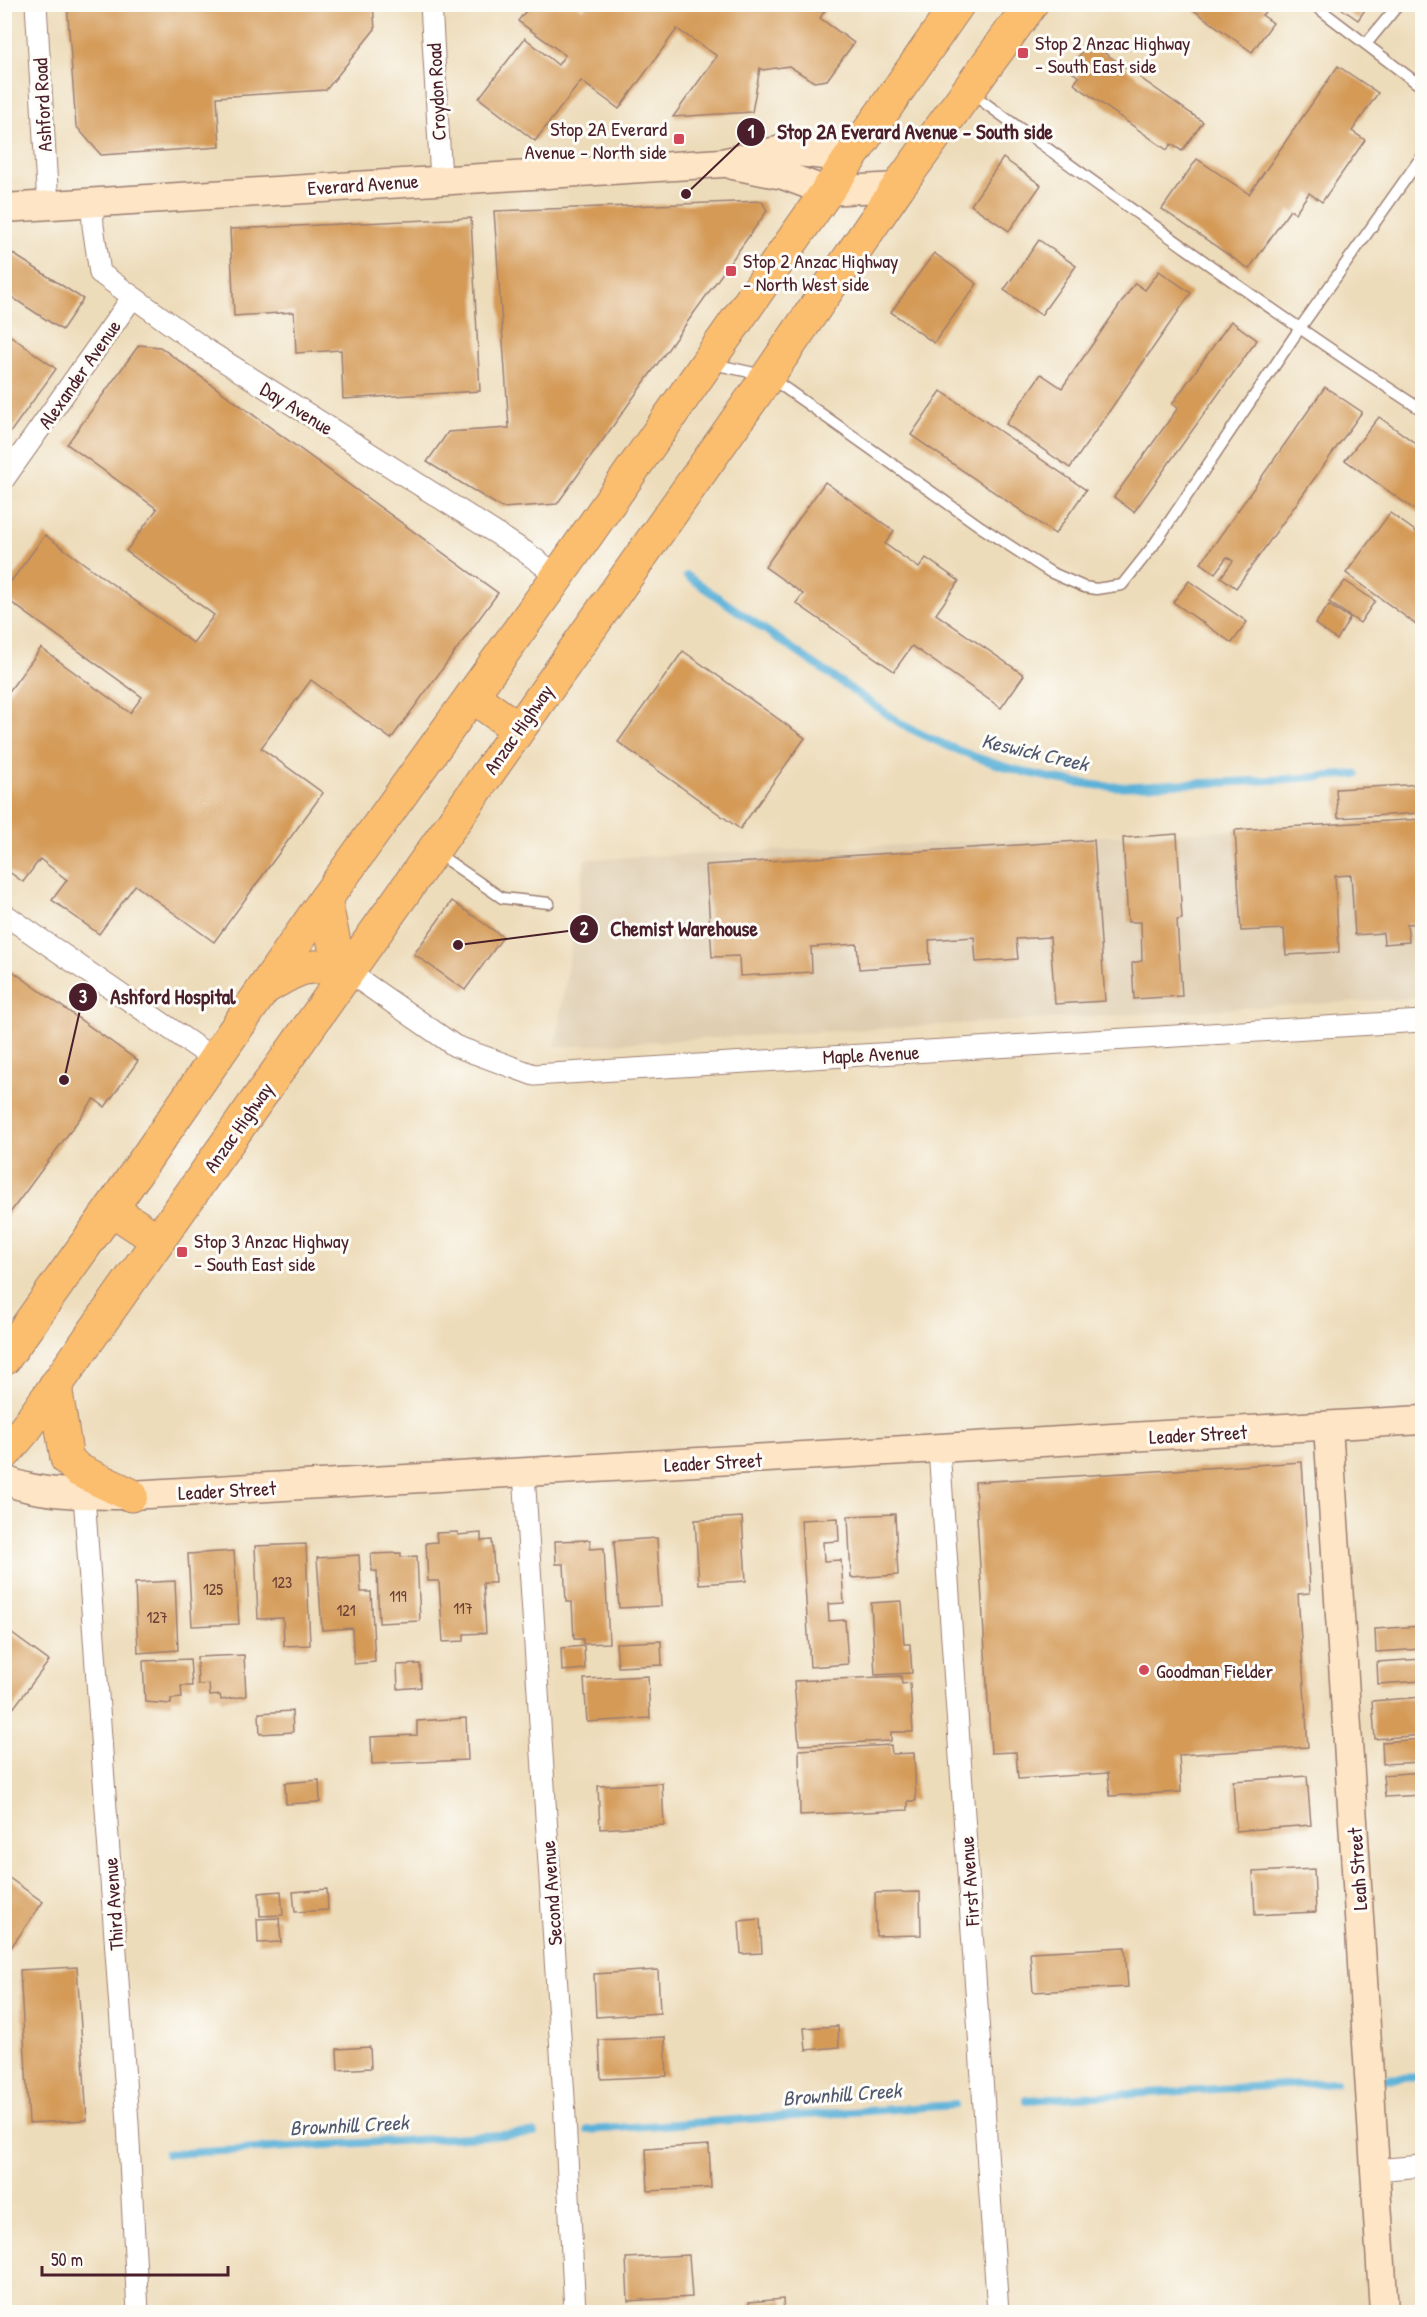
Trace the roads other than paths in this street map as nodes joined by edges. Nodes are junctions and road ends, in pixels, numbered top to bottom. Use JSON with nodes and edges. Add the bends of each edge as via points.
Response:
{"nodes":[{"id":1,"x":36,"y":4,"type":"edge"},
{"id":2,"x":431,"y":4,"type":"edge"},
{"id":3,"x":958,"y":4,"type":"edge"},
{"id":4,"x":1031,"y":4,"type":"edge"},
{"id":5,"x":1313,"y":4,"type":"edge"},
{"id":6,"x":1399,"y":4,"type":"edge"},
{"id":7,"x":1366,"y":44,"type":"junction"},
{"id":8,"x":1422,"y":87,"type":"edge"},
{"id":9,"x":969,"y":91,"type":"junction"},
{"id":10,"x":1422,"y":156,"type":"edge"},
{"id":11,"x":849,"y":158,"type":"junction"},
{"id":12,"x":722,"y":163,"type":"junction"},
{"id":13,"x":441,"y":180,"type":"junction"},
{"id":14,"x":898,"y":187,"type":"junction"},
{"id":15,"x":826,"y":192,"type":"junction"},
{"id":16,"x":92,"y":201,"type":"junction"},
{"id":17,"x":48,"y":205,"type":"junction"},
{"id":18,"x":4,"y":208,"type":"edge"},
{"id":19,"x":132,"y":298,"type":"junction"},
{"id":20,"x":1300,"y":328,"type":"junction"},
{"id":21,"x":707,"y":363,"type":"junction"},
{"id":22,"x":768,"y":376,"type":"junction"},
{"id":23,"x":1422,"y":410,"type":"edge"},
{"id":24,"x":4,"y":479,"type":"edge"},
{"id":25,"x":558,"y":576,"type":"junction"},
{"id":26,"x":472,"y":696,"type":"junction"},
{"id":27,"x":518,"y":729,"type":"junction"},
{"id":28,"x":433,"y":850,"type":"junction"},
{"id":29,"x":325,"y":900,"type":"junction"},
{"id":30,"x":549,"y":903,"type":"dead end"},
{"id":31,"x":4,"y":914,"type":"edge"},
{"id":32,"x":347,"y":971,"type":"junction"},
{"id":33,"x":261,"y":991,"type":"junction"},
{"id":34,"x":1422,"y":1021,"type":"edge"},
{"id":35,"x":214,"y":1059,"type":"junction"},
{"id":36,"x":111,"y":1209,"type":"junction"},
{"id":37,"x":158,"y":1240,"type":"junction"},
{"id":38,"x":7,"y":1359,"type":"edge"},
{"id":39,"x":55,"y":1386,"type":"junction"},
{"id":40,"x":1422,"y":1420,"type":"edge"},
{"id":41,"x":1328,"y":1426,"type":"junction"},
{"id":42,"x":939,"y":1449,"type":"junction"},
{"id":43,"x":4,"y":1454,"type":"edge"},
{"id":44,"x":525,"y":1473,"type":"junction"},
{"id":45,"x":4,"y":1479,"type":"edge"},
{"id":46,"x":84,"y":1495,"type":"junction"},
{"id":47,"x":131,"y":1495,"type":"junction"},
{"id":48,"x":1422,"y":2166,"type":"edge"},
{"id":49,"x":1375,"y":2170,"type":"junction"},
{"id":50,"x":138,"y":2313,"type":"edge"},
{"id":51,"x":575,"y":2313,"type":"edge"},
{"id":52,"x":998,"y":2313,"type":"edge"},
{"id":53,"x":1384,"y":2313,"type":"edge"}],
"edges":[{"from":1,"to":17,"type":"street","name":"Ashford Road"},
{"from":2,"to":13,"type":"street","name":"Croydon Road"},
{"from":3,"to":11,"type":"highway"},
{"from":4,"to":9,"type":"highway","name":"Anzac Highway"},
{"from":5,"to":7,"type":"lane"},
{"from":6,"to":7,"type":"lane"},
{"from":7,"to":8,"type":"lane"},
{"from":9,"to":14,"type":"highway","name":"Anzac Highway"},
{"from":9,"to":20,"type":"lane"},
{"from":10,"to":20,"type":"lane"},
{"from":11,"to":12,"type":"street","name":"Everard Avenue","via":[[782,150]]},
{"from":11,"to":15,"type":"highway"},
{"from":12,"to":13,"type":"street","name":"Everard Avenue"},
{"from":12,"to":15,"type":"street","name":"Everard Avenue","via":[[783,175]]},
{"from":13,"to":16,"type":"street","name":"Everard Avenue"},
{"from":14,"to":15,"type":"street","name":"Everard Avenue"},
{"from":14,"to":22,"type":"highway","name":"Anzac Highway"},
{"from":15,"to":21,"type":"highway"},
{"from":16,"to":17,"type":"street","name":"Everard Avenue"},
{"from":16,"to":19,"type":"street","name":"Day Avenue","via":[[100,273]]},
{"from":17,"to":18,"type":"street","name":"Everard Avenue"},
{"from":19,"to":24,"type":"street","name":"Alexander Avenue"},
{"from":19,"to":25,"type":"street","name":"Day Avenue","via":[[206,350]]},
{"from":20,"to":22,"type":"lane","via":[[1153,546],[1122,585],[1096,589],[1070,583],[1050,572]]},
{"from":20,"to":23,"type":"lane"},
{"from":21,"to":22,"type":"lane"},
{"from":21,"to":25,"type":"highway"},
{"from":22,"to":27,"type":"highway","name":"Anzac Highway"},
{"from":25,"to":26,"type":"highway"},
{"from":26,"to":27,"type":"highway"},
{"from":26,"to":29,"type":"highway"},
{"from":27,"to":28,"type":"highway","name":"Anzac Highway"},
{"from":28,"to":30,"type":"lane","via":[[502,898]]},
{"from":28,"to":32,"type":"highway","name":"Anzac Highway"},
{"from":29,"to":32,"type":"highway","via":[[336,952]]},
{"from":29,"to":33,"type":"highway"},
{"from":31,"to":35,"type":"street"},
{"from":32,"to":33,"type":"highway","via":[[321,965],[309,967],[290,973]]},
{"from":32,"to":34,"type":"street","name":"Maple Avenue","via":[[455,1046],[534,1075]]},
{"from":32,"to":37,"type":"highway","name":"Anzac Highway"},
{"from":33,"to":35,"type":"highway"},
{"from":35,"to":36,"type":"highway"},
{"from":36,"to":37,"type":"highway"},
{"from":36,"to":38,"type":"highway"},
{"from":37,"to":39,"type":"highway","name":"Anzac Highway"},
{"from":39,"to":43,"type":"highway","name":"Anzac Highway"},
{"from":39,"to":47,"type":"highway","via":[[67,1459],[78,1470]]},
{"from":40,"to":41,"type":"street","name":"Leader Street"},
{"from":41,"to":42,"type":"street","name":"Leader Street"},
{"from":41,"to":49,"type":"street","name":"Leah Street"},
{"from":42,"to":44,"type":"street","name":"Leader Street"},
{"from":42,"to":52,"type":"street","name":"First Avenue"},
{"from":44,"to":47,"type":"street","name":"Leader Street"},
{"from":44,"to":51,"type":"street","name":"Second Avenue"},
{"from":45,"to":46,"type":"street","name":"Leader Street","via":[[13,1484]]},
{"from":46,"to":47,"type":"street","name":"Leader Street"},
{"from":46,"to":50,"type":"street","name":"Third Avenue"},
{"from":48,"to":49,"type":"street"},
{"from":49,"to":53,"type":"street","name":"Leah Street"}]}
